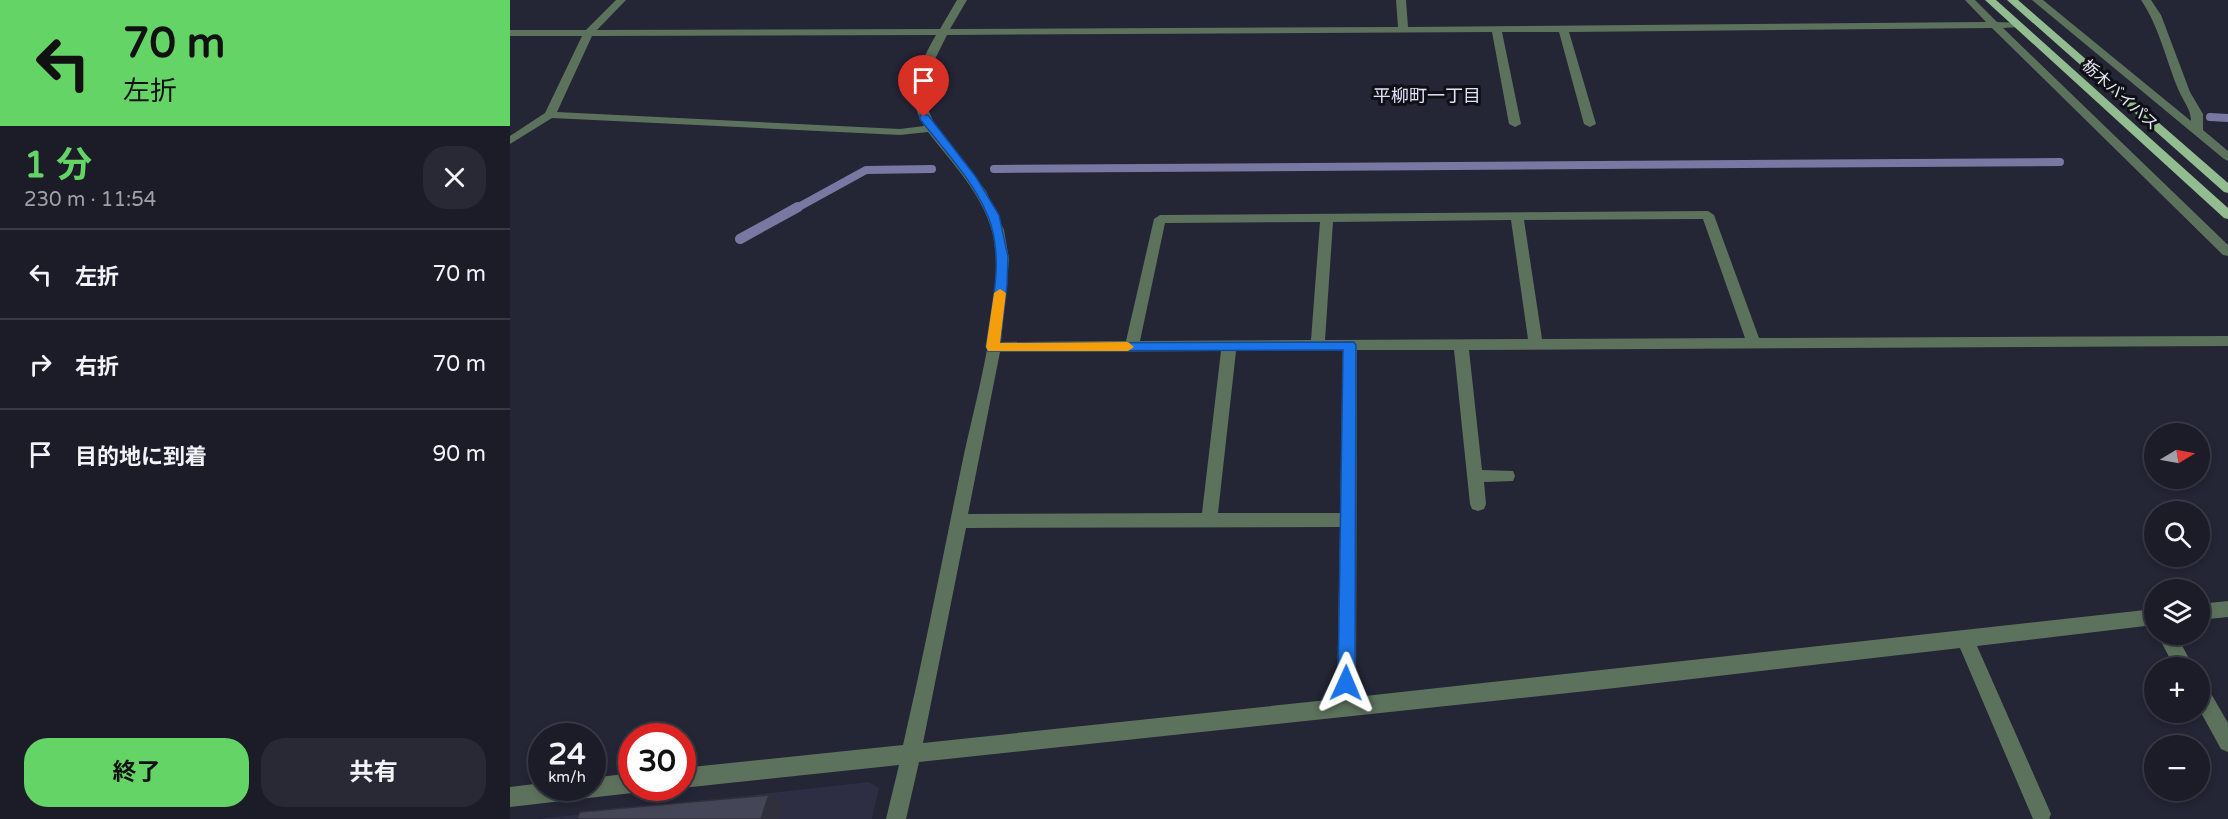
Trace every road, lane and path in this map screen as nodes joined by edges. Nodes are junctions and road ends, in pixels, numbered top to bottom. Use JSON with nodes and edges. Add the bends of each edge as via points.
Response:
{"nodes":[{"id":1,"x":621,"y":0,"type":"edge"},
{"id":2,"x":962,"y":0,"type":"edge"},
{"id":3,"x":1401,"y":0,"type":"edge"},
{"id":4,"x":1970,"y":0,"type":"edge"},
{"id":5,"x":1990,"y":0,"type":"edge"},
{"id":6,"x":2012,"y":0,"type":"edge"},
{"id":7,"x":2037,"y":0,"type":"edge"},
{"id":8,"x":2146,"y":0,"type":"edge"},
{"id":9,"x":2017,"y":25,"type":"junction"},
{"id":10,"x":1994,"y":26,"type":"junction"},
{"id":11,"x":1563,"y":29,"type":"junction"},
{"id":12,"x":1402,"y":30,"type":"junction"},
{"id":13,"x":1497,"y":30,"type":"junction"},
{"id":14,"x":945,"y":31,"type":"junction"},
{"id":15,"x":510,"y":33,"type":"edge"},
{"id":16,"x":588,"y":33,"type":"junction"},
{"id":17,"x":550,"y":115,"type":"junction"},
{"id":18,"x":1515,"y":124,"type":"dead end"},
{"id":19,"x":1590,"y":124,"type":"dead end"},
{"id":20,"x":931,"y":128,"type":"junction"},
{"id":21,"x":2198,"y":131,"type":"junction"},
{"id":22,"x":510,"y":141,"type":"edge"},
{"id":23,"x":2228,"y":156,"type":"edge"},
{"id":24,"x":2228,"y":189,"type":"edge"},
{"id":25,"x":2228,"y":215,"type":"edge"},
{"id":26,"x":1517,"y":216,"type":"junction"},
{"id":27,"x":1327,"y":218,"type":"junction"},
{"id":28,"x":2228,"y":252,"type":"edge"},
{"id":29,"x":2228,"y":341,"type":"edge"},
{"id":30,"x":1754,"y":344,"type":"junction"},
{"id":31,"x":1350,"y":345,"type":"junction"},
{"id":32,"x":1461,"y":345,"type":"junction"},
{"id":33,"x":1536,"y":345,"type":"junction"},
{"id":34,"x":1229,"y":346,"type":"junction"},
{"id":35,"x":1318,"y":346,"type":"junction"},
{"id":36,"x":993,"y":347,"type":"junction"},
{"id":37,"x":1132,"y":347,"type":"junction"},
{"id":38,"x":1475,"y":476,"type":"junction"},
{"id":39,"x":1507,"y":476,"type":"dead end"},
{"id":40,"x":1478,"y":504,"type":"dead end"},
{"id":41,"x":1209,"y":520,"type":"junction"},
{"id":42,"x":1348,"y":520,"type":"junction"},
{"id":43,"x":959,"y":521,"type":"junction"},
{"id":44,"x":2228,"y":609,"type":"edge"},
{"id":45,"x":2210,"y":611,"type":"edge"},
{"id":46,"x":2144,"y":618,"type":"edge"},
{"id":47,"x":1965,"y":639,"type":"junction"},
{"id":48,"x":1346,"y":707,"type":"junction"},
{"id":49,"x":2210,"y":711,"type":"edge"},
{"id":50,"x":2228,"y":742,"type":"edge"},
{"id":51,"x":912,"y":753,"type":"junction"},
{"id":52,"x":696,"y":776,"type":"edge"},
{"id":53,"x":618,"y":785,"type":"edge"},
{"id":54,"x":510,"y":797,"type":"edge"},
{"id":55,"x":2041,"y":814,"type":"dead end"},
{"id":56,"x":896,"y":819,"type":"edge"}],
"edges":[{"from":1,"to":16,"type":"street"},
{"from":2,"to":14,"type":"street"},
{"from":3,"to":12,"type":"street"},
{"from":4,"to":10,"type":"street"},
{"from":5,"to":9,"type":"main road","name":"栃木バイパス"},
{"from":6,"to":24,"type":"main road","name":"栃木バイパス"},
{"from":7,"to":21,"type":"street"},
{"from":8,"to":21,"type":"street","via":[[2156,15],[2197,114]]},
{"from":9,"to":10,"type":"street"},
{"from":9,"to":25,"type":"main road","name":"栃木バイパス"},
{"from":10,"to":11,"type":"street"},
{"from":10,"to":28,"type":"street"},
{"from":11,"to":13,"type":"street"},
{"from":11,"to":19,"type":"street"},
{"from":12,"to":13,"type":"street"},
{"from":12,"to":14,"type":"street"},
{"from":13,"to":18,"type":"street"},
{"from":14,"to":16,"type":"street"},
{"from":14,"to":20,"type":"street","via":[[924,72],[919,96],[919,105]]},
{"from":15,"to":16,"type":"street"},
{"from":16,"to":17,"type":"street"},
{"from":17,"to":20,"type":"street","via":[[900,132]]},
{"from":17,"to":22,"type":"street"},
{"from":20,"to":36,"type":"street","via":[[972,179],[994,215],[1002,257]]},
{"from":21,"to":23,"type":"street"},
{"from":26,"to":27,"type":"street"},
{"from":26,"to":30,"type":"street","via":[[1708,214]]},
{"from":26,"to":33,"type":"street"},
{"from":27,"to":35,"type":"street"},
{"from":27,"to":37,"type":"street","via":[[1160,219]]},
{"from":29,"to":30,"type":"street"},
{"from":30,"to":33,"type":"street"},
{"from":31,"to":32,"type":"street"},
{"from":31,"to":35,"type":"street"},
{"from":31,"to":42,"type":"street"},
{"from":32,"to":33,"type":"street"},
{"from":32,"to":38,"type":"street"},
{"from":34,"to":35,"type":"street"},
{"from":34,"to":37,"type":"street"},
{"from":34,"to":41,"type":"street"},
{"from":36,"to":37,"type":"street"},
{"from":36,"to":43,"type":"street"},
{"from":38,"to":39,"type":"street"},
{"from":38,"to":40,"type":"street"},
{"from":41,"to":42,"type":"street"},
{"from":41,"to":43,"type":"street"},
{"from":42,"to":48,"type":"street"},
{"from":43,"to":51,"type":"street"},
{"from":44,"to":45,"type":"street"},
{"from":46,"to":47,"type":"street"},
{"from":47,"to":48,"type":"street"},
{"from":47,"to":55,"type":"street"},
{"from":48,"to":51,"type":"street"},
{"from":49,"to":50,"type":"street"},
{"from":51,"to":52,"type":"street"},
{"from":51,"to":56,"type":"street"},
{"from":53,"to":54,"type":"street"}]}
